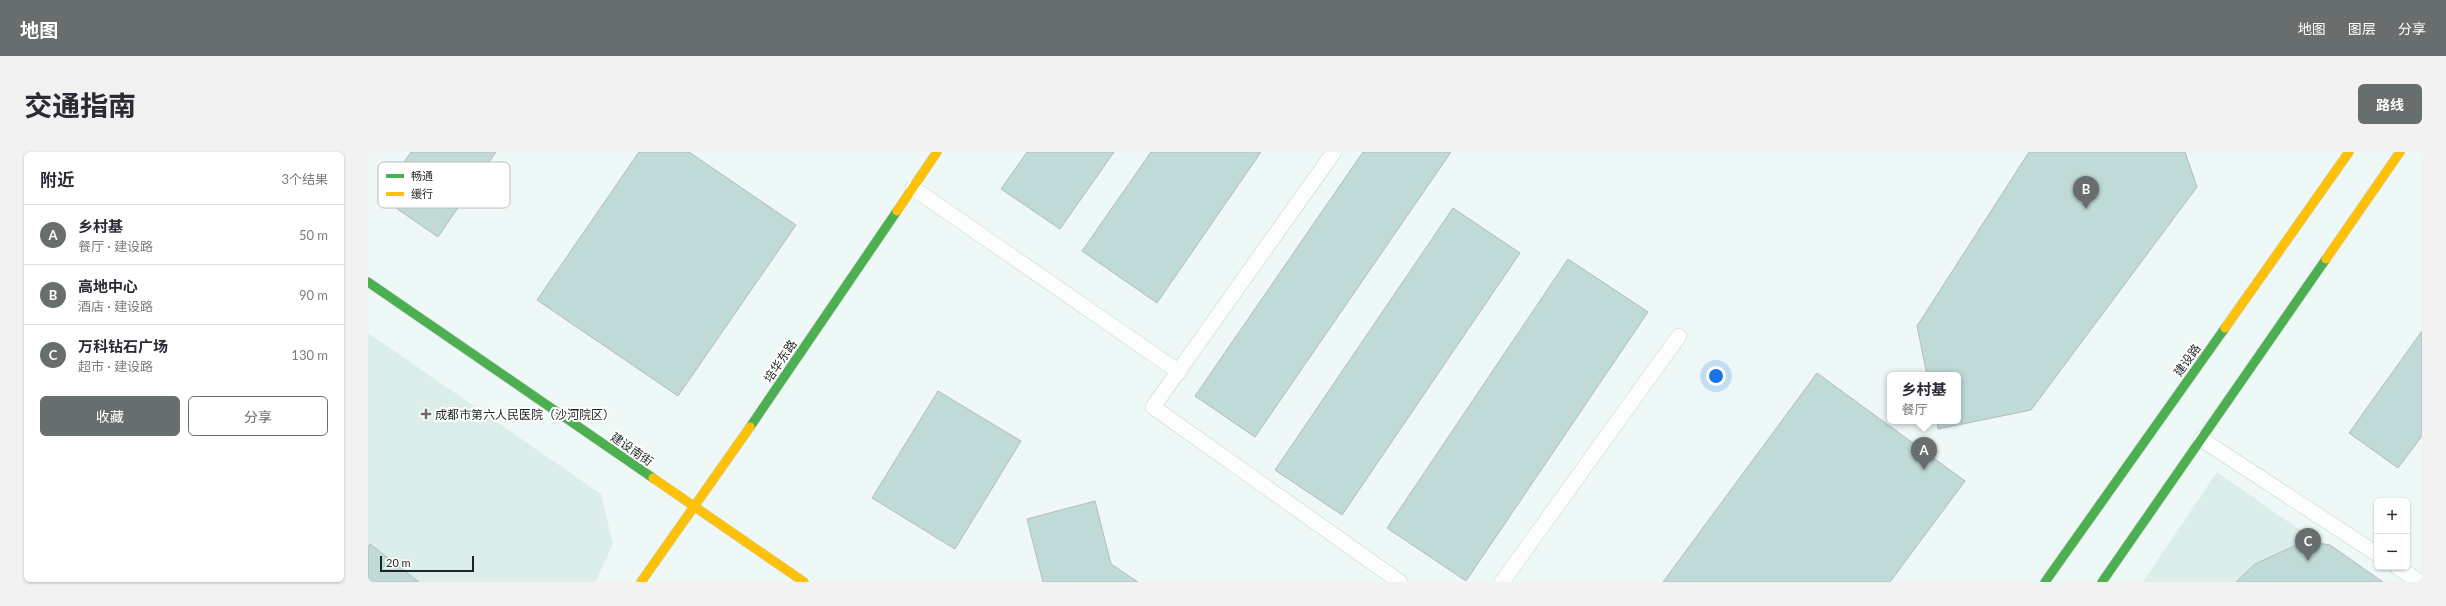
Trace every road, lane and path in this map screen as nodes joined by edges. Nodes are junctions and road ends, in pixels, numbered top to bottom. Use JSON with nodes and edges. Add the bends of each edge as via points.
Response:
{"nodes":[{"id":1,"x":937,"y":152,"type":"edge"},
{"id":2,"x":1334,"y":152,"type":"edge"},
{"id":3,"x":2349,"y":152,"type":"edge"},
{"id":4,"x":2400,"y":152,"type":"edge"},
{"id":5,"x":913,"y":188,"type":"junction"},
{"id":6,"x":368,"y":282,"type":"edge"},
{"id":7,"x":1679,"y":336,"type":"dead end"},
{"id":8,"x":1179,"y":372,"type":"junction"},
{"id":9,"x":2202,"y":438,"type":"junction"},
{"id":10,"x":695,"y":507,"type":"junction"},
{"id":11,"x":2374,"y":552,"type":"edge"},
{"id":12,"x":2402,"y":570,"type":"edge"},
{"id":13,"x":641,"y":582,"type":"edge"},
{"id":14,"x":804,"y":582,"type":"edge"},
{"id":15,"x":1400,"y":582,"type":"edge"},
{"id":16,"x":1502,"y":582,"type":"edge"},
{"id":17,"x":2045,"y":582,"type":"edge"},
{"id":18,"x":2102,"y":582,"type":"edge"},
{"id":19,"x":2420,"y":582,"type":"edge"}],
"edges":[{"from":1,"to":5,"type":"street","name":"培华东路"},
{"from":2,"to":8,"type":"lane"},
{"from":3,"to":17,"type":"street","name":"建设路"},
{"from":4,"to":9,"type":"street"},
{"from":5,"to":8,"type":"lane"},
{"from":5,"to":10,"type":"street","name":"培华东路"},
{"from":6,"to":10,"type":"street","name":"建设南街"},
{"from":7,"to":16,"type":"lane"},
{"from":8,"to":15,"type":"lane","via":[[1153,407]]},
{"from":9,"to":11,"type":"lane"},
{"from":9,"to":18,"type":"street"},
{"from":10,"to":13,"type":"street","name":"培华东路"},
{"from":10,"to":14,"type":"street","name":"建设南街"},
{"from":12,"to":19,"type":"lane"}]}
